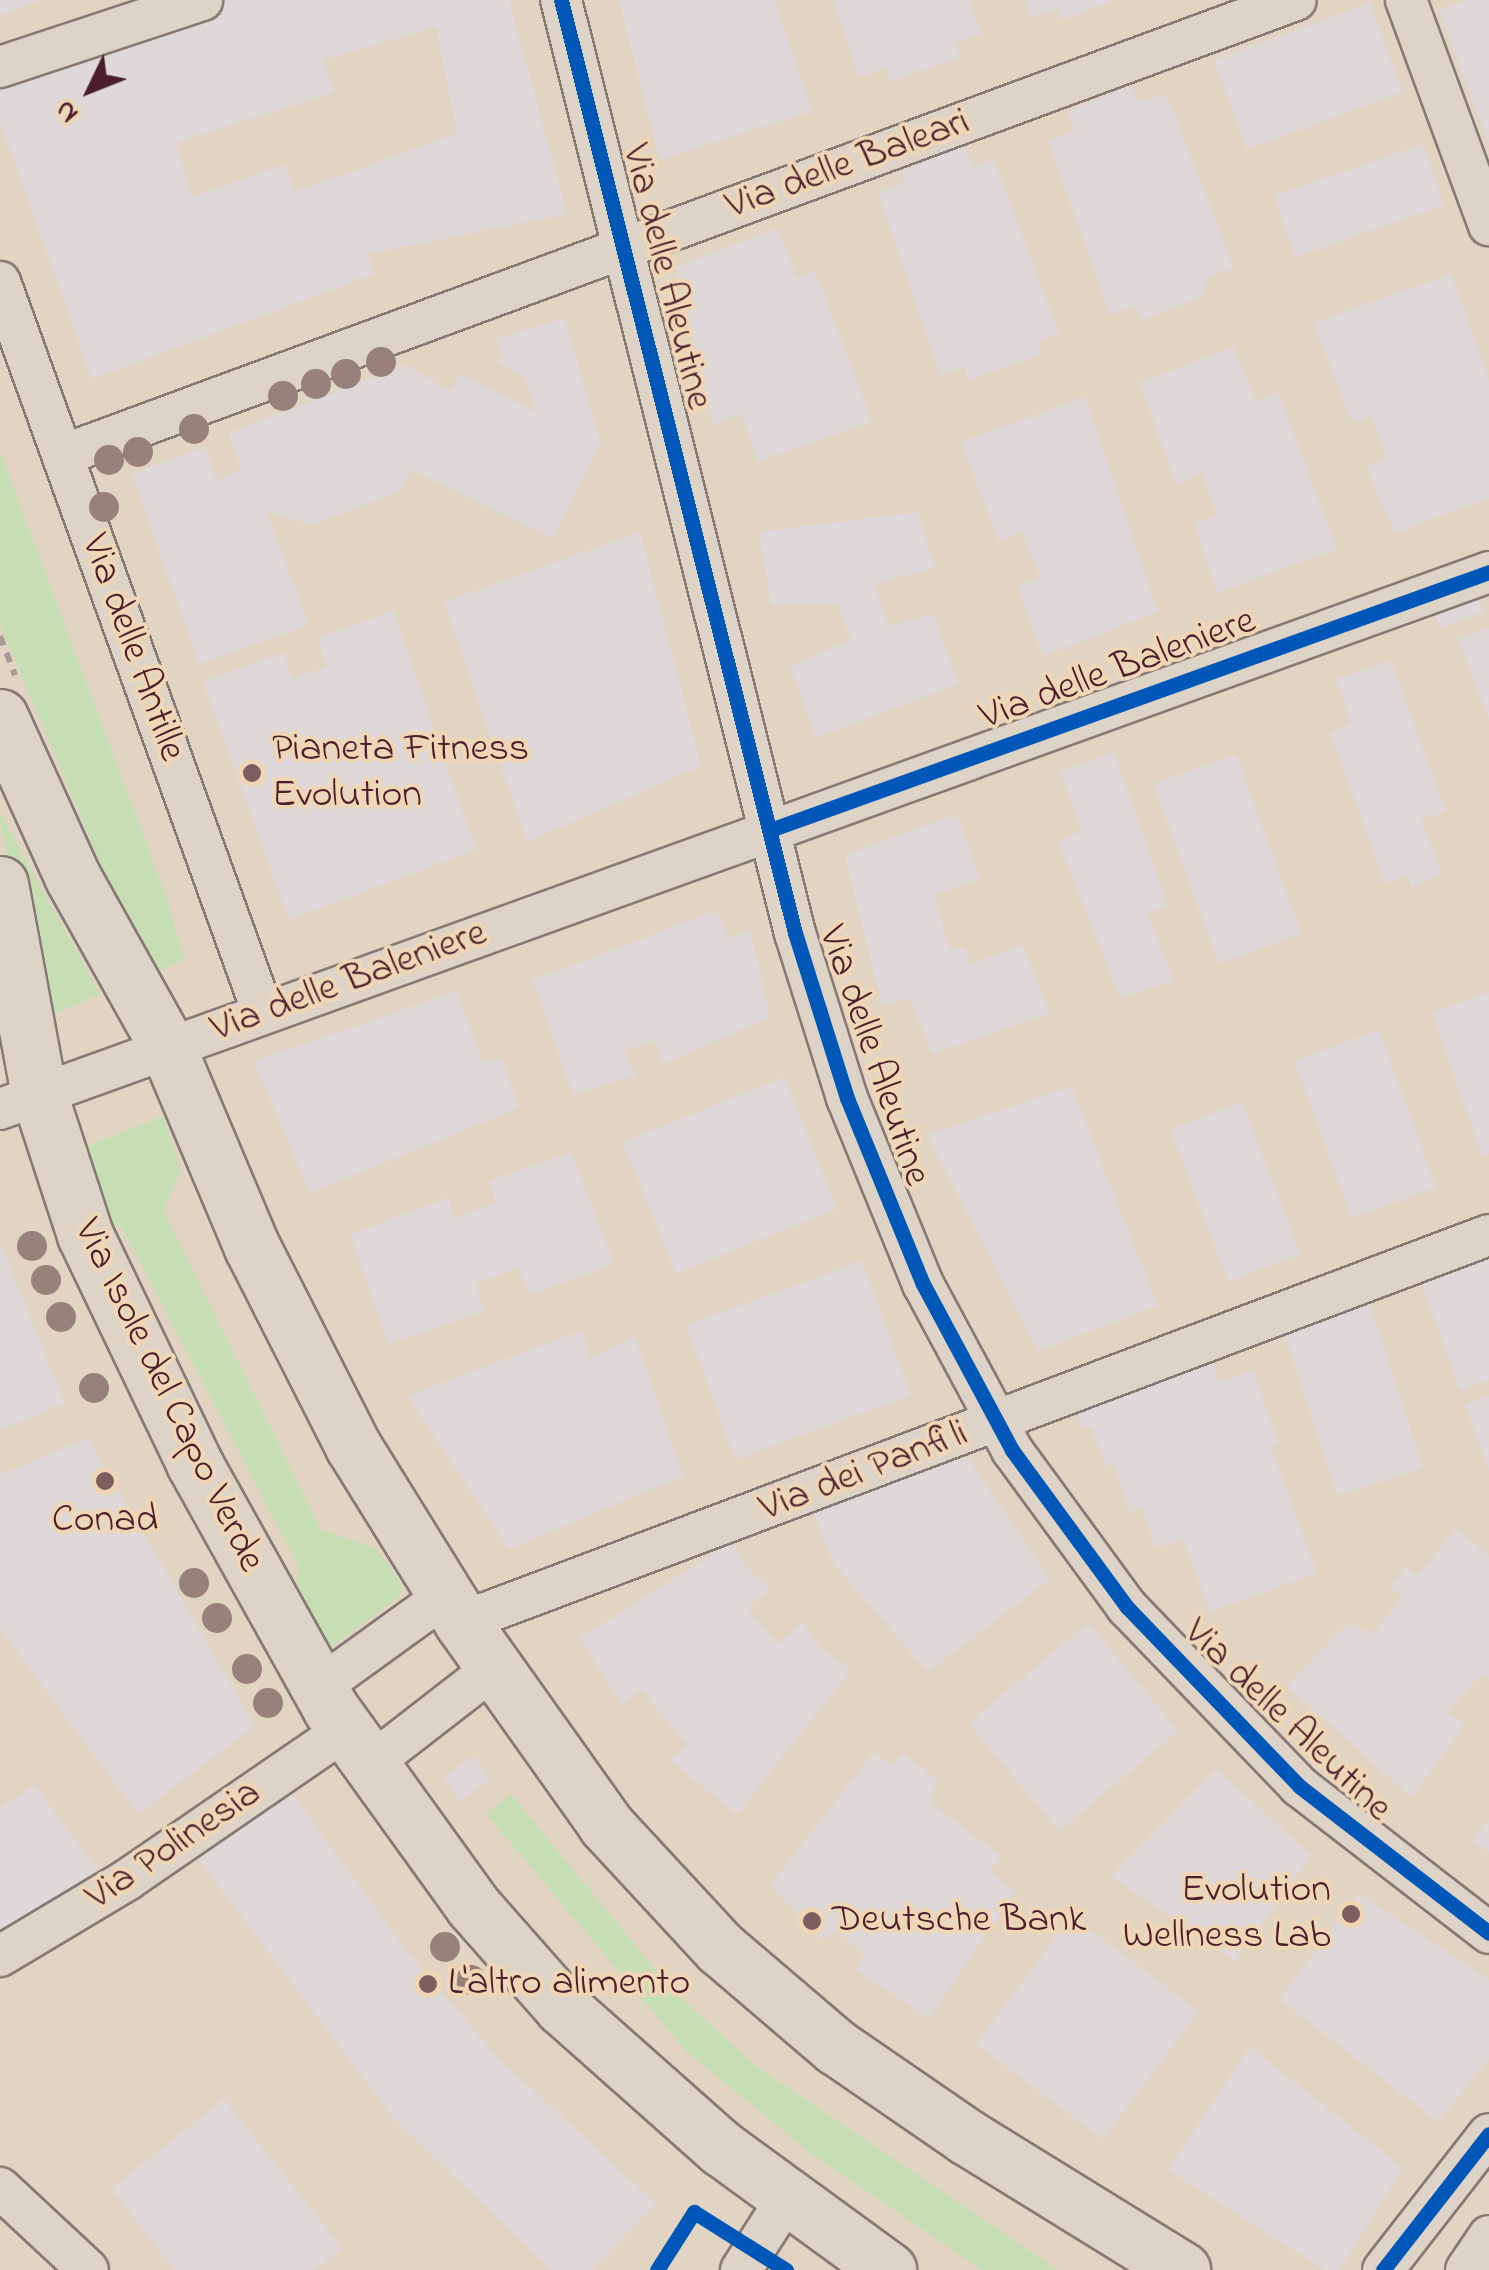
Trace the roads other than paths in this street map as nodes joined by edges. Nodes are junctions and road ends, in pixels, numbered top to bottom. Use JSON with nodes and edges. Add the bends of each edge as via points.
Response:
{"nodes":[{"id":1,"x":202,"y":0,"type":"edge"},
{"id":2,"x":561,"y":0,"type":"edge"},
{"id":3,"x":1296,"y":0,"type":"edge"},
{"id":4,"x":1406,"y":0,"type":"edge"},
{"id":5,"x":0,"y":66,"type":"edge"},
{"id":6,"x":1489,"y":225,"type":"edge"},
{"id":7,"x":626,"y":247,"type":"junction"},
{"id":8,"x":0,"y":282,"type":"edge"},
{"id":9,"x":63,"y":455,"type":"junction"},
{"id":10,"x":1489,"y":572,"type":"edge"},
{"id":11,"x":0,"y":717,"type":"edge"},
{"id":12,"x":770,"y":830,"type":"junction"},
{"id":13,"x":0,"y":884,"type":"edge"},
{"id":14,"x":263,"y":1013,"type":"junction"},
{"id":15,"x":168,"y":1046,"type":"junction"},
{"id":16,"x":19,"y":1102,"type":"edge"},
{"id":17,"x":1489,"y":1235,"type":"edge"},
{"id":18,"x":995,"y":1422,"type":"junction"},
{"id":19,"x":454,"y":1609,"type":"junction"},
{"id":20,"x":494,"y":1668,"type":"junction"},
{"id":21,"x":344,"y":1728,"type":"junction"},
{"id":22,"x":1489,"y":1933,"type":"edge"},
{"id":23,"x":0,"y":1956,"type":"edge"},
{"id":24,"x":1489,"y":2134,"type":"edge"},
{"id":25,"x":0,"y":2188,"type":"edge"},
{"id":26,"x":786,"y":2200,"type":"junction"},
{"id":27,"x":1489,"y":2236,"type":"edge"},
{"id":28,"x":88,"y":2270,"type":"edge"},
{"id":29,"x":740,"y":2270,"type":"edge"},
{"id":30,"x":888,"y":2270,"type":"edge"},
{"id":31,"x":1182,"y":2270,"type":"edge"},
{"id":32,"x":1383,"y":2270,"type":"edge"},
{"id":33,"x":1466,"y":2270,"type":"edge"}],
"edges":[{"from":1,"to":5,"type":"street"},
{"from":2,"to":7,"type":"street","name":"Via delle Aleutine"},
{"from":3,"to":7,"type":"street","name":"Via delle Baleari"},
{"from":4,"to":6,"type":"street"},
{"from":7,"to":9,"type":"street","name":"Via delle Baleari"},
{"from":7,"to":12,"type":"street","name":"Via delle Aleutine"},
{"from":8,"to":9,"type":"street","name":"Via delle Antille"},
{"from":9,"to":14,"type":"street","name":"Via delle Antille"},
{"from":10,"to":12,"type":"street","name":"Via delle Baleniere"},
{"from":11,"to":15,"type":"street","via":[[72,876]]},
{"from":12,"to":14,"type":"street","name":"Via delle Baleniere"},
{"from":12,"to":18,"type":"street","name":"Via delle Aleutine","via":[[806,973],[866,1147],[922,1284]]},
{"from":13,"to":16,"type":"street","name":"Via Isole del Capo Verde"},
{"from":14,"to":15,"type":"street","name":"Via delle Baleniere"},
{"from":15,"to":16,"type":"street","name":"Via delle Baleniere"},
{"from":15,"to":19,"type":"street","via":[[302,1349]]},
{"from":16,"to":21,"type":"street","name":"Via Isole del Capo Verde","via":[[122,1321]]},
{"from":17,"to":18,"type":"street","name":"Via dei Panfili"},
{"from":18,"to":19,"type":"street","name":"Via dei Panfili"},
{"from":18,"to":22,"type":"street","name":"Via delle Aleutine","via":[[1088,1558],[1216,1705],[1334,1817]]},
{"from":19,"to":20,"type":"street"},
{"from":19,"to":21,"type":"street"},
{"from":20,"to":21,"type":"street"},
{"from":20,"to":31,"type":"street","via":[[620,1842],[764,1988],[919,2106]]},
{"from":21,"to":23,"type":"street","name":"Via Polinesia","via":[[127,1880]]},
{"from":21,"to":26,"type":"street","name":"Via Isole del Capo Verde","via":[[473,1906],[562,2007]]},
{"from":24,"to":32,"type":"street"},
{"from":25,"to":28,"type":"street"},
{"from":26,"to":29,"type":"street"},
{"from":26,"to":30,"type":"street","name":"Via Isole del Capo Verde"},
{"from":27,"to":33,"type":"street"}]}
